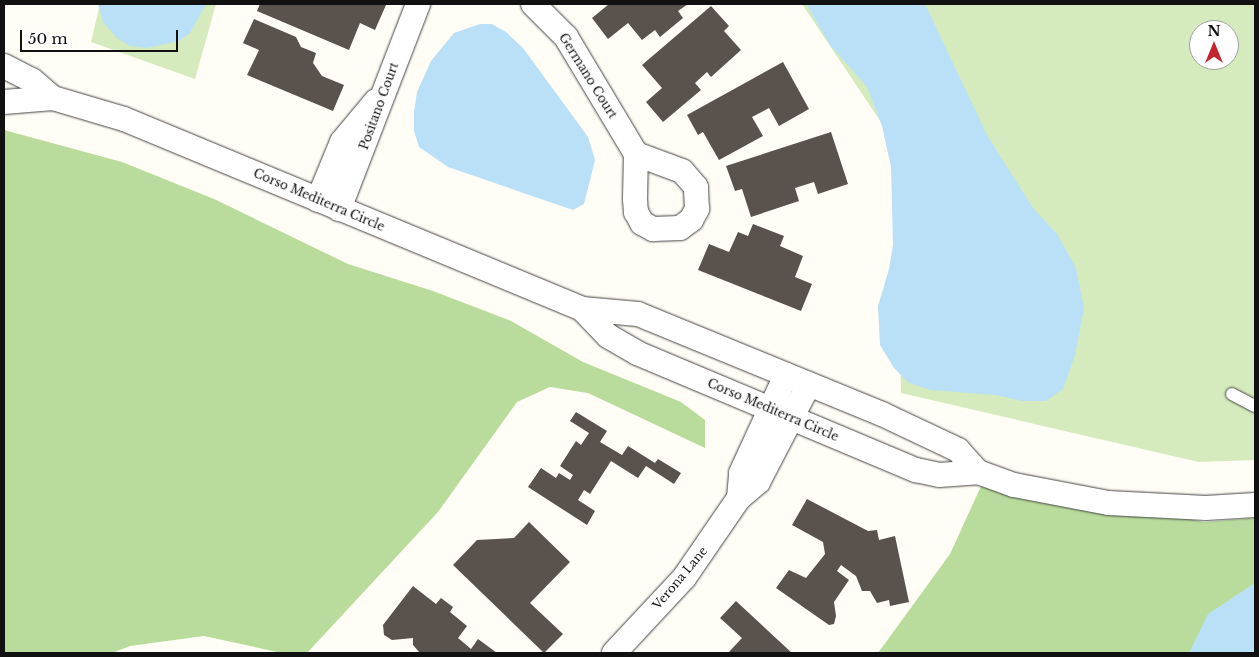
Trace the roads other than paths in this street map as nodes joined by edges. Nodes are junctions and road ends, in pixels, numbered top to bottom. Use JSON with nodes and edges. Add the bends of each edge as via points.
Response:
{"nodes":[{"id":1,"x":418,"y":4,"type":"edge"},
{"id":2,"x":533,"y":4,"type":"edge"},
{"id":3,"x":4,"y":66,"type":"edge"},
{"id":4,"x":382,"y":94,"type":"junction"},
{"id":5,"x":53,"y":98,"type":"junction"},
{"id":6,"x":4,"y":102,"type":"edge"},
{"id":7,"x":636,"y":154,"type":"dead end"},
{"id":8,"x":318,"y":200,"type":"junction"},
{"id":9,"x":339,"y":208,"type":"junction"},
{"id":10,"x":582,"y":310,"type":"junction"},
{"id":11,"x":786,"y":375,"type":"junction"},
{"id":12,"x":809,"y":384,"type":"junction"},
{"id":13,"x":1232,"y":394,"type":"dead end"},
{"id":14,"x":1255,"y":406,"type":"edge"},
{"id":15,"x":781,"y":413,"type":"junction"},
{"id":16,"x":978,"y":472,"type":"junction"},
{"id":17,"x":1255,"y":506,"type":"edge"},
{"id":18,"x":614,"y":653,"type":"edge"}],
"edges":[{"from":1,"to":4,"type":"street","name":"Positano Court"},
{"from":2,"to":7,"type":"street","name":"Germano Court","via":[[566,37]]},
{"from":3,"to":5,"type":"street","name":"Corso Mediterra Circle","via":[[32,80]]},
{"from":4,"to":8,"type":"street","via":[[342,142]]},
{"from":4,"to":9,"type":"street","name":"Positano Court","via":[[370,133]]},
{"from":5,"to":6,"type":"street","name":"Corso Mediterra Circle"},
{"from":5,"to":8,"type":"street","name":"Corso Mediterra Circle","via":[[124,119]]},
{"from":8,"to":9,"type":"street","name":"Corso Mediterra Circle"},
{"from":9,"to":10,"type":"street","name":"Corso Mediterra Circle"},
{"from":10,"to":11,"type":"street","name":"Corso Mediterra Circle","via":[[638,314]]},
{"from":10,"to":15,"type":"street","name":"Corso Mediterra Circle","via":[[608,336],[636,353]]},
{"from":11,"to":12,"type":"street","name":"Corso Mediterra Circle"},
{"from":11,"to":15,"type":"street","name":"Verona Lane"},
{"from":12,"to":15,"type":"street","name":"Verona Lane"},
{"from":12,"to":16,"type":"street","name":"Corso Mediterra Circle","via":[[958,450]]},
{"from":13,"to":14,"type":"lane"},
{"from":15,"to":16,"type":"street","name":"Corso Mediterra Circle","via":[[916,470],[939,474]]},
{"from":15,"to":18,"type":"street","name":"Verona Lane","via":[[758,482],[739,498],[684,578]]},
{"from":16,"to":17,"type":"street","name":"Corso Mediterra Circle","via":[[1014,485],[1108,503],[1206,508]]}]}
